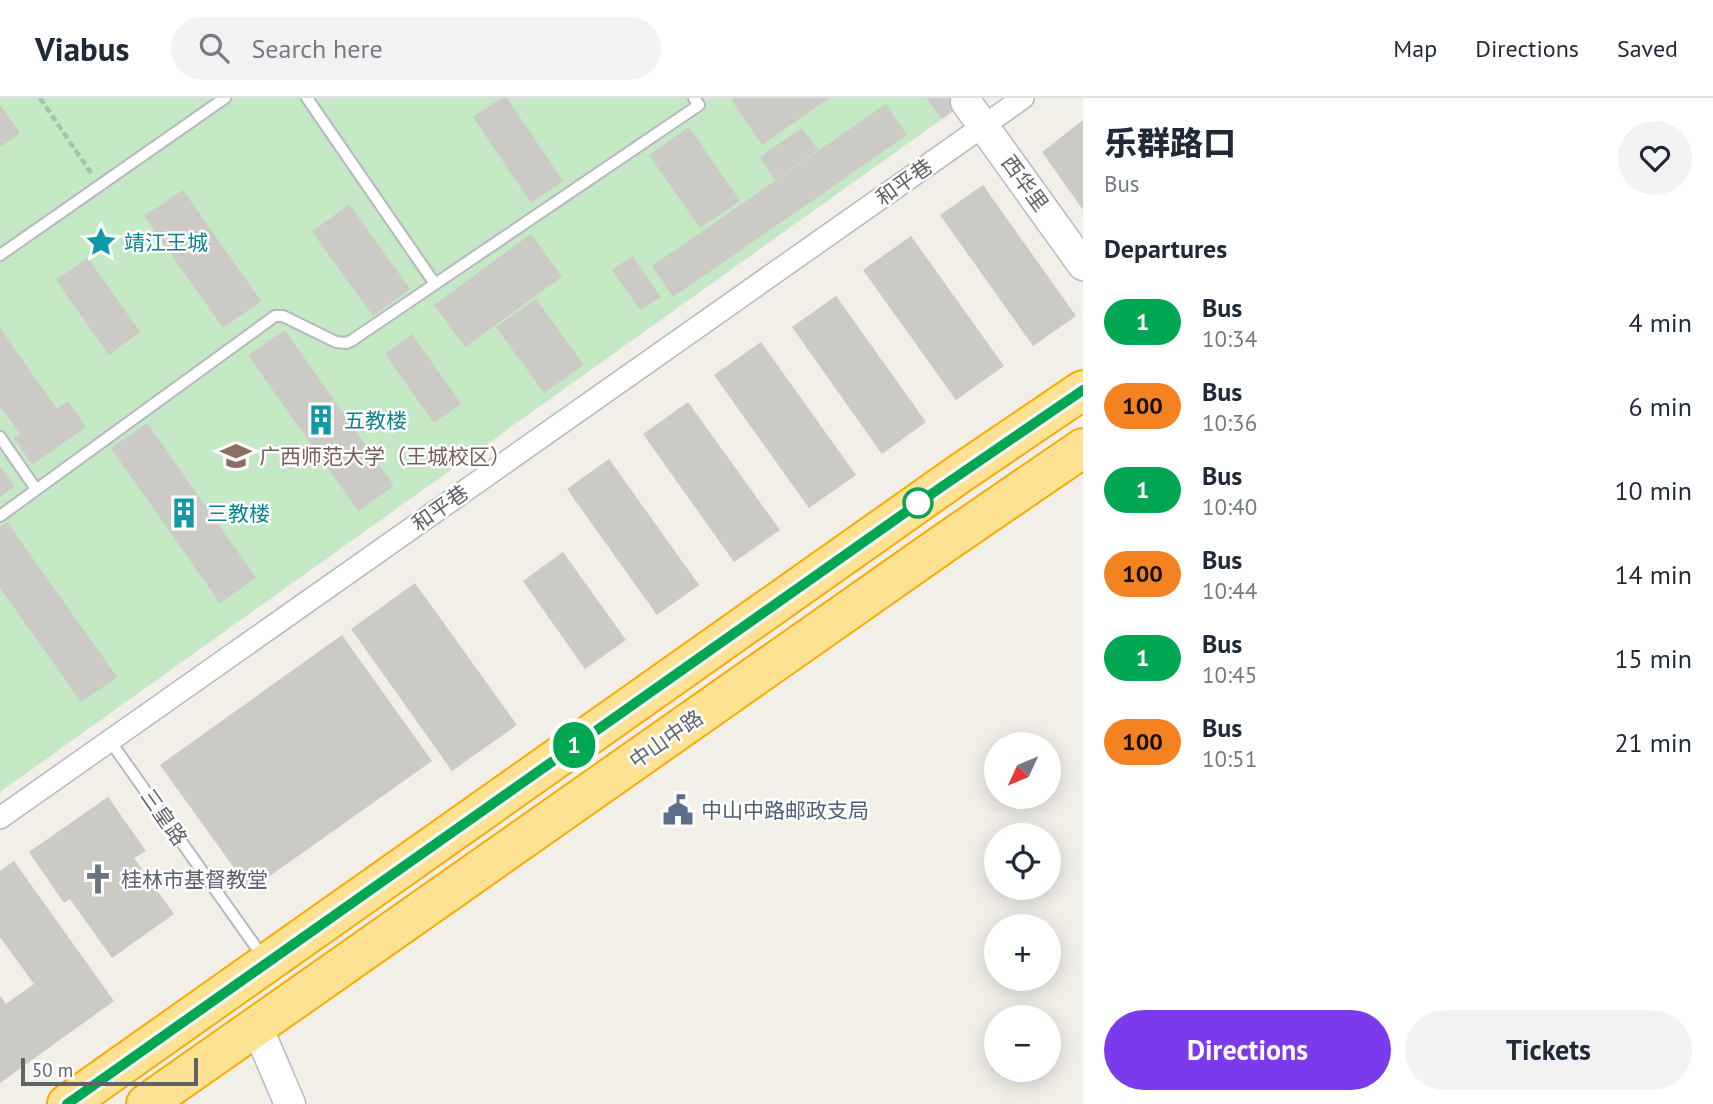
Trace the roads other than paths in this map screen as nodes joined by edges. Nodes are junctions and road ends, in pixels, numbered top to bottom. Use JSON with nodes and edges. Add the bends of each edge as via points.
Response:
{"nodes":[{"id":1,"x":225,"y":98,"type":"edge"},
{"id":2,"x":307,"y":98,"type":"edge"},
{"id":3,"x":694,"y":98,"type":"edge"},
{"id":4,"x":1023,"y":98,"type":"edge"},
{"id":5,"x":966,"y":102,"type":"dead end"},
{"id":6,"x":984,"y":126,"type":"junction"},
{"id":7,"x":0,"y":255,"type":"edge"},
{"id":8,"x":1083,"y":265,"type":"edge"},
{"id":9,"x":435,"y":284,"type":"junction"},
{"id":10,"x":1083,"y":390,"type":"edge"},
{"id":11,"x":0,"y":437,"type":"edge"},
{"id":12,"x":1083,"y":448,"type":"edge"},
{"id":13,"x":36,"y":489,"type":"junction"},
{"id":14,"x":0,"y":516,"type":"edge"},
{"id":15,"x":110,"y":741,"type":"junction"},
{"id":16,"x":0,"y":818,"type":"edge"},
{"id":17,"x":266,"y":962,"type":"junction"},
{"id":18,"x":257,"y":1027,"type":"junction"},
{"id":19,"x":67,"y":1104,"type":"edge"},
{"id":20,"x":146,"y":1104,"type":"edge"},
{"id":21,"x":290,"y":1104,"type":"edge"}],
"edges":[{"from":1,"to":7,"type":"lane"},
{"from":2,"to":9,"type":"lane"},
{"from":3,"to":9,"type":"lane","via":[[699,105]]},
{"from":4,"to":6,"type":"street","name":"和平巷"},
{"from":5,"to":6,"type":"street","name":"西华里"},
{"from":6,"to":8,"type":"street","name":"西华里"},
{"from":6,"to":15,"type":"street","name":"和平巷"},
{"from":9,"to":13,"type":"lane","via":[[346,343],[283,316],[271,318]]},
{"from":10,"to":17,"type":"highway"},
{"from":11,"to":13,"type":"lane"},
{"from":12,"to":18,"type":"highway","name":"中山中路"},
{"from":13,"to":14,"type":"lane"},
{"from":15,"to":16,"type":"street","name":"和平巷"},
{"from":15,"to":17,"type":"lane","name":"三皇路"},
{"from":17,"to":19,"type":"highway"},
{"from":18,"to":20,"type":"highway","name":"中山中路"},
{"from":18,"to":21,"type":"street"}]}
